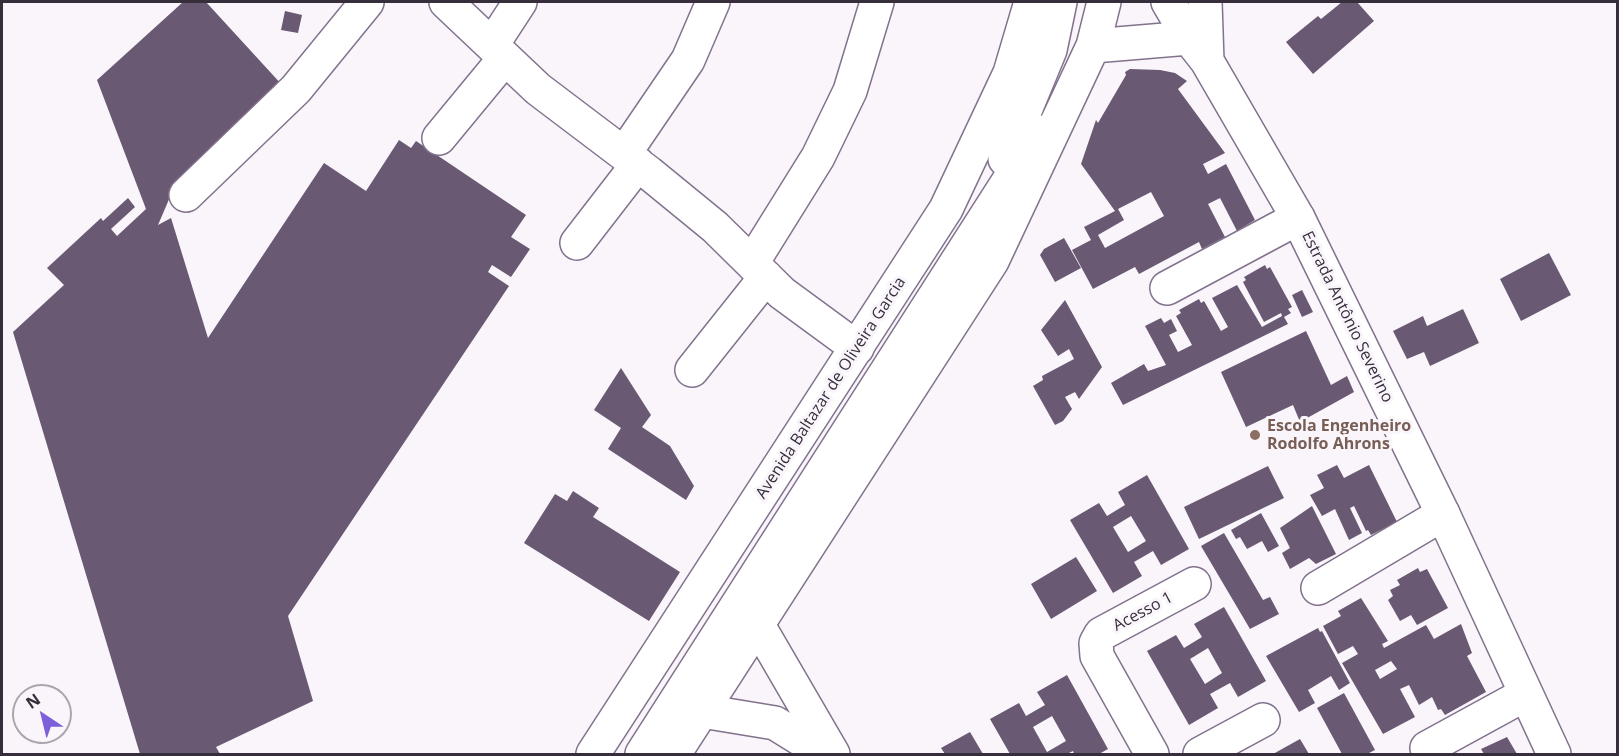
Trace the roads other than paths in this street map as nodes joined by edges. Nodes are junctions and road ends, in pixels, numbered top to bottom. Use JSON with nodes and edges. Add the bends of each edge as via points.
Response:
{"nodes":[{"id":1,"x":367,"y":2,"type":"edge"},
{"id":2,"x":446,"y":2,"type":"edge"},
{"id":3,"x":520,"y":2,"type":"edge"},
{"id":4,"x":713,"y":2,"type":"edge"},
{"id":5,"x":877,"y":2,"type":"edge"},
{"id":6,"x":1031,"y":2,"type":"edge"},
{"id":7,"x":1060,"y":2,"type":"edge"},
{"id":8,"x":1104,"y":2,"type":"edge"},
{"id":9,"x":1168,"y":2,"type":"edge"},
{"id":10,"x":1205,"y":2,"type":"edge"},
{"id":11,"x":1093,"y":46,"type":"junction"},
{"id":12,"x":1198,"y":49,"type":"junction"},
{"id":13,"x":499,"y":52,"type":"junction"},
{"id":14,"x":1010,"y":73,"type":"junction"},
{"id":15,"x":439,"y":138,"type":"dead end"},
{"id":16,"x":631,"y":159,"type":"junction"},
{"id":17,"x":186,"y":195,"type":"dead end"},
{"id":18,"x":1298,"y":218,"type":"junction"},
{"id":19,"x":577,"y":243,"type":"dead end"},
{"id":20,"x":969,"y":246,"type":"junction"},
{"id":21,"x":759,"y":270,"type":"junction"},
{"id":22,"x":1167,"y":288,"type":"dead end"},
{"id":23,"x":857,"y":348,"type":"junction"},
{"id":24,"x":692,"y":370,"type":"dead end"},
{"id":25,"x":1443,"y":514,"type":"junction"},
{"id":26,"x":1194,"y":584,"type":"dead end"},
{"id":27,"x":1318,"y":588,"type":"dead end"},
{"id":28,"x":758,"y":625,"type":"junction"},
{"id":29,"x":1524,"y":694,"type":"junction"},
{"id":30,"x":691,"y":704,"type":"junction"},
{"id":31,"x":1263,"y":720,"type":"dead end"},
{"id":32,"x":598,"y":747,"type":"edge"},
{"id":33,"x":1427,"y":748,"type":"dead end"},
{"id":34,"x":1149,"y":753,"type":"edge"},
{"id":35,"x":642,"y":754,"type":"edge"},
{"id":36,"x":668,"y":754,"type":"edge"},
{"id":37,"x":674,"y":754,"type":"edge"},
{"id":38,"x":825,"y":754,"type":"edge"},
{"id":39,"x":833,"y":754,"type":"edge"},
{"id":40,"x":1200,"y":754,"type":"edge"},
{"id":41,"x":1554,"y":754,"type":"edge"}],
"edges":[{"from":1,"to":17,"type":"main road","via":[[296,89]]},
{"from":2,"to":13,"type":"main road"},
{"from":3,"to":13,"type":"main road"},
{"from":4,"to":16,"type":"main road","via":[[688,60]]},
{"from":5,"to":21,"type":"main road","via":[[850,91]]},
{"from":6,"to":14,"type":"main road","name":"Avenida Baltazar de Oliveira Garcia"},
{"from":7,"to":20,"type":"main road","via":[[1050,50]]},
{"from":8,"to":11,"type":"main road"},
{"from":9,"to":12,"type":"main road","name":"Estrada Antônio Severino"},
{"from":10,"to":12,"type":"main road","name":"Estrada Antônio Severino"},
{"from":11,"to":12,"type":"main road"},
{"from":11,"to":20,"type":"main road"},
{"from":11,"to":28,"type":"main road","via":[[992,261]]},
{"from":12,"to":18,"type":"main road","name":"Estrada Antônio Severino"},
{"from":13,"to":15,"type":"main road"},
{"from":13,"to":16,"type":"main road","via":[[538,89]]},
{"from":14,"to":20,"type":"main road"},
{"from":14,"to":23,"type":"main road","name":"Avenida Baltazar de Oliveira Garcia","via":[[946,209]]},
{"from":16,"to":19,"type":"main road"},
{"from":16,"to":21,"type":"main road","via":[[715,227]]},
{"from":18,"to":22,"type":"main road","name":"Estrada Antônio Severino"},
{"from":18,"to":25,"type":"main road","name":"Estrada Antônio Severino"},
{"from":20,"to":30,"type":"main road"},
{"from":21,"to":23,"type":"main road"},
{"from":21,"to":24,"type":"main road"},
{"from":23,"to":32,"type":"main road","name":"Avenida Baltazar de Oliveira Garcia"},
{"from":25,"to":27,"type":"main road"},
{"from":25,"to":29,"type":"main road","name":"Estrada Antônio Severino"},
{"from":26,"to":34,"type":"main road","name":"Acesso 1","via":[[1101,634],[1096,643],[1096,656]]},
{"from":28,"to":30,"type":"main road"},
{"from":28,"to":39,"type":"main road"},
{"from":29,"to":33,"type":"main road"},
{"from":29,"to":41,"type":"main road","name":"Estrada Antônio Severino"},
{"from":30,"to":32,"type":"main road"},
{"from":30,"to":35,"type":"main road"},
{"from":30,"to":36,"type":"main road"},
{"from":30,"to":37,"type":"main road"},
{"from":30,"to":38,"type":"main road","via":[[775,723]]},
{"from":31,"to":40,"type":"main road"}]}
